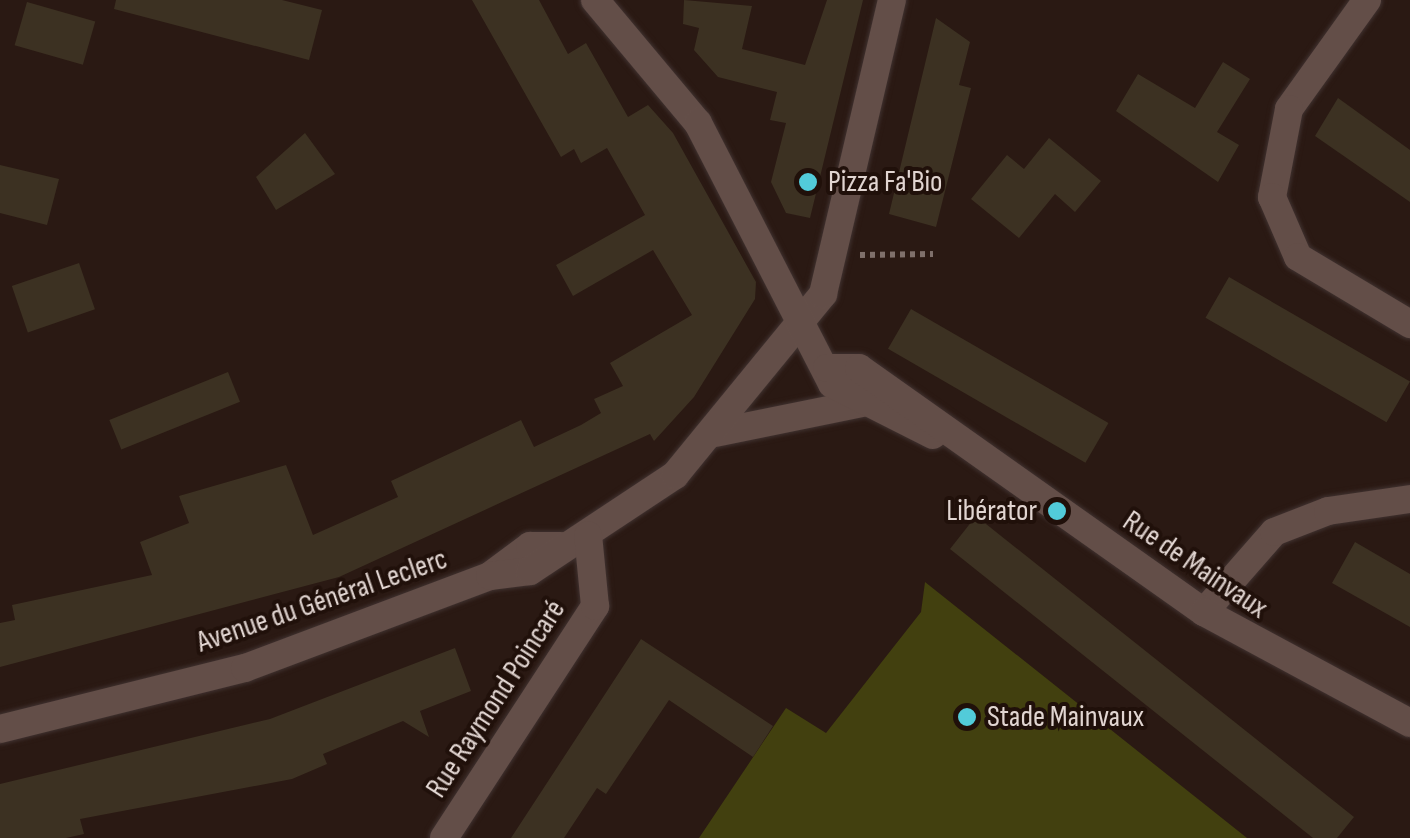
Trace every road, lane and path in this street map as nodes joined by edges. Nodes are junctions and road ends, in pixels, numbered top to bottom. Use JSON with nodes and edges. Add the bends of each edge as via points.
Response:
{"nodes":[{"id":1,"x":595,"y":0,"type":"edge"},
{"id":2,"x":892,"y":0,"type":"edge"},
{"id":3,"x":1366,"y":0,"type":"edge"},
{"id":4,"x":934,"y":254,"type":"dead end"},
{"id":5,"x":832,"y":255,"type":"junction"},
{"id":6,"x":1410,"y":324,"type":"edge"},
{"id":7,"x":803,"y":326,"type":"junction"},
{"id":8,"x":827,"y":368,"type":"junction"},
{"id":9,"x":863,"y":404,"type":"junction"},
{"id":10,"x":715,"y":432,"type":"junction"},
{"id":11,"x":954,"y":443,"type":"junction"},
{"id":12,"x":1410,"y":499,"type":"edge"},
{"id":13,"x":575,"y":540,"type":"junction"},
{"id":14,"x":1204,"y":612,"type":"junction"},
{"id":15,"x":1410,"y":723,"type":"edge"},
{"id":16,"x":0,"y":728,"type":"edge"},
{"id":17,"x":444,"y":838,"type":"edge"}],
"edges":[{"from":1,"to":7,"type":"street","name":"Rue de Mainvaux","via":[[698,123]]},
{"from":2,"to":5,"type":"street","name":"Avenue du Général Leclerc"},
{"from":3,"to":6,"type":"street","via":[[1289,109],[1272,197],[1298,257]]},
{"from":4,"to":5,"type":"path"},
{"from":5,"to":7,"type":"street","name":"Avenue du Général Leclerc"},
{"from":7,"to":8,"type":"street","name":"Rue de Mainvaux"},
{"from":7,"to":10,"type":"street","name":"Avenue du Général Leclerc"},
{"from":8,"to":9,"type":"street","name":"Rue de Mainvaux","via":[[832,384]]},
{"from":8,"to":11,"type":"street","name":"Rue de Mainvaux","via":[[859,368]]},
{"from":9,"to":10,"type":"street"},
{"from":9,"to":11,"type":"street","name":"Rue de Mainvaux"},
{"from":10,"to":13,"type":"street","name":"Avenue du Général Leclerc","via":[[676,476]]},
{"from":11,"to":14,"type":"street","name":"Rue de Mainvaux"},
{"from":12,"to":14,"type":"street","via":[[1328,511],[1274,532]]},
{"from":13,"to":16,"type":"street","name":"Avenue du Général Leclerc","via":[[530,571],[490,576],[246,668]]},
{"from":13,"to":17,"type":"street","name":"Rue Raymond Poincaré","via":[[599,595],[592,614]]},
{"from":14,"to":15,"type":"street","name":"Rue de Mainvaux"}]}
